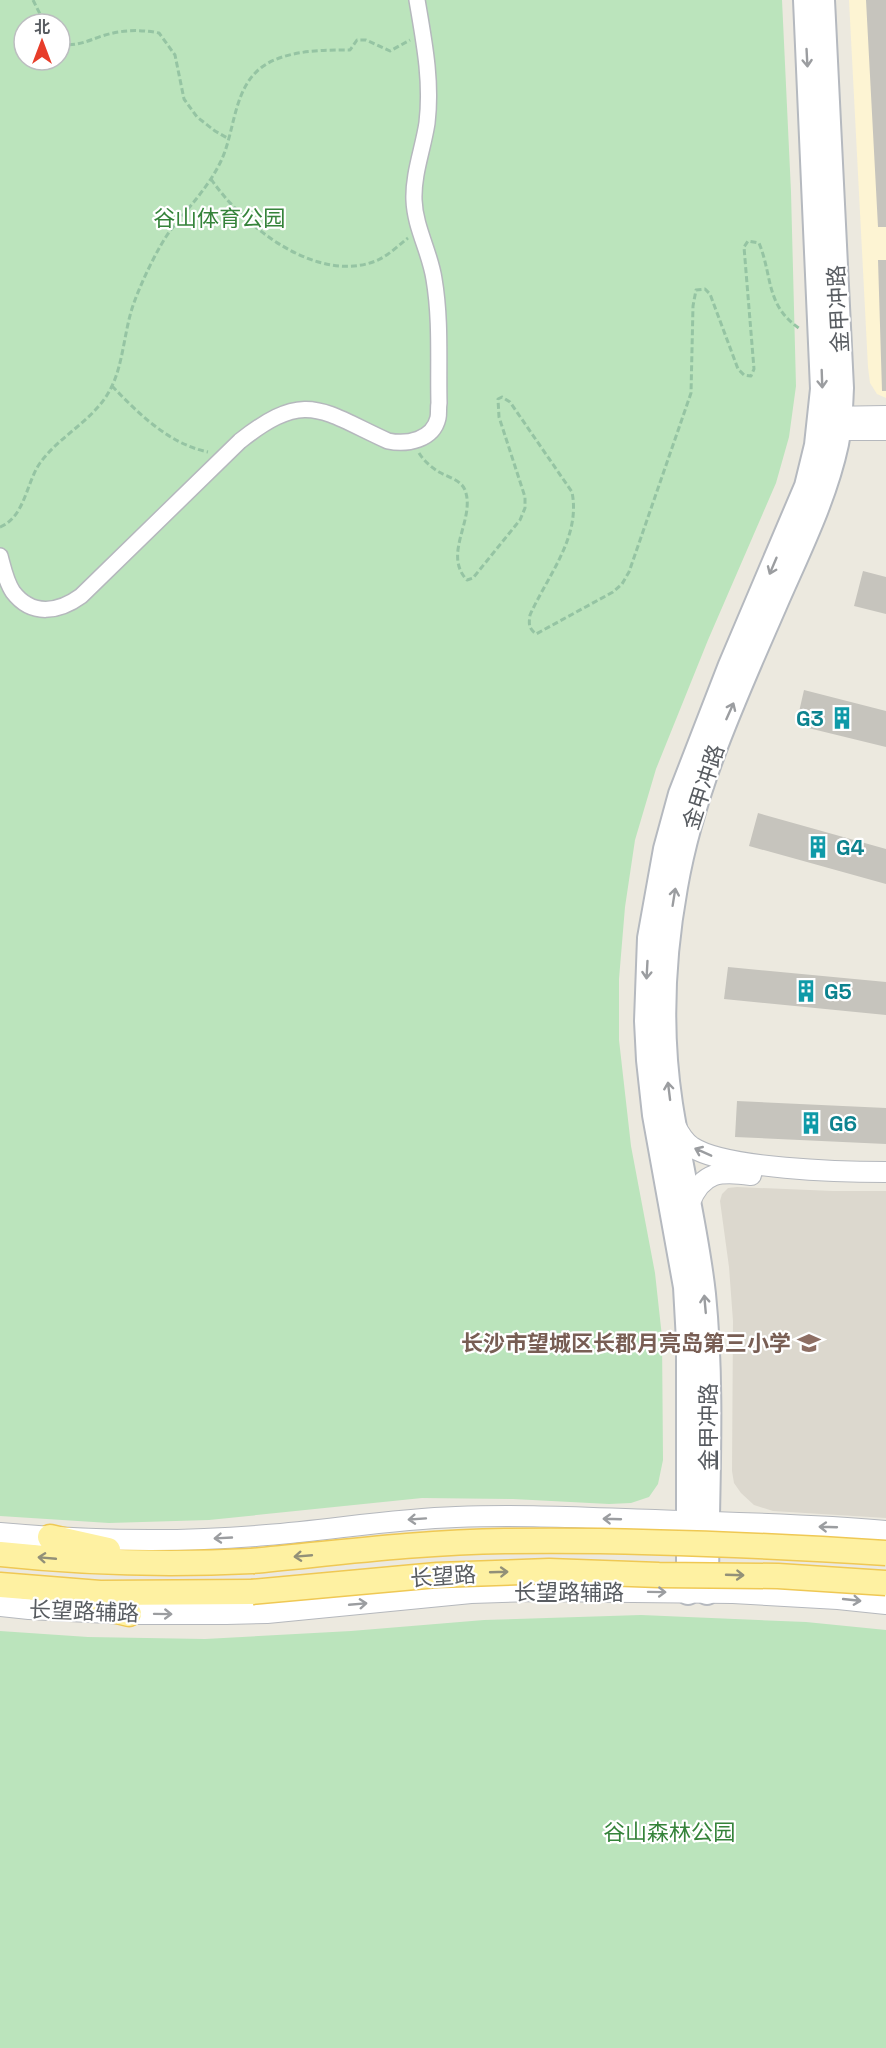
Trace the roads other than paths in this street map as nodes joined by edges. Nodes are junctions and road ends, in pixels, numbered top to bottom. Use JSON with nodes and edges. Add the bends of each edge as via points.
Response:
{"nodes":[{"id":1,"x":417,"y":0,"type":"edge"},
{"id":2,"x":805,"y":0,"type":"edge"},
{"id":3,"x":823,"y":0,"type":"edge"},
{"id":4,"x":886,"y":416,"type":"edge"},
{"id":5,"x":830,"y":424,"type":"junction"},
{"id":6,"x":886,"y":430,"type":"edge"},
{"id":7,"x":0,"y":556,"type":"edge"},
{"id":8,"x":675,"y":1125,"type":"junction"},
{"id":9,"x":886,"y":1172,"type":"edge"},
{"id":10,"x":886,"y":1184,"type":"edge"},
{"id":11,"x":690,"y":1202,"type":"junction"},
{"id":12,"x":698,"y":1474,"type":"junction"},
{"id":13,"x":650,"y":1520,"type":"junction"},
{"id":14,"x":698,"y":1522,"type":"junction"},
{"id":15,"x":749,"y":1523,"type":"junction"},
{"id":16,"x":886,"y":1531,"type":"edge"},
{"id":17,"x":0,"y":1533,"type":"edge"},
{"id":18,"x":50,"y":1537,"type":"junction"},
{"id":19,"x":886,"y":1553,"type":"edge"},
{"id":20,"x":0,"y":1554,"type":"edge"},
{"id":21,"x":166,"y":1564,"type":"junction"},
{"id":22,"x":886,"y":1583,"type":"edge"},
{"id":23,"x":12,"y":1587,"type":"edge"},
{"id":24,"x":697,"y":1593,"type":"junction"},
{"id":25,"x":886,"y":1604,"type":"edge"},
{"id":26,"x":0,"y":1606,"type":"edge"},
{"id":27,"x":129,"y":1614,"type":"junction"}],
"edges":[{"from":1,"to":7,"type":"street","via":[[428,58],[429,94],[414,199],[416,220],[437,293],[439,403],[433,430],[411,442],[388,441],[314,408],[286,412],[263,423],[67,606],[53,610],[23,603],[12,591]]},
{"from":2,"to":5,"type":"main road","name":"金甲冲路","one_way":true,"via":[[822,389]]},
{"from":3,"to":5,"type":"main road","name":"金甲冲路","via":[[841,376]]},
{"from":4,"to":5,"type":"street"},
{"from":5,"to":6,"type":"street"},
{"from":8,"to":5,"type":"main road","name":"金甲冲路","one_way":true,"via":[[666,1060],[664,980],[683,852],[710,760],[824,490],[831,469]]},
{"from":5,"to":12,"type":"main road","name":"金甲冲路","one_way":true,"via":[[696,747],[661,869],[649,938],[648,1060],[685,1287]]},
{"from":9,"to":8,"type":"street","one_way":true,"via":[[779,1166],[715,1157],[692,1147]]},
{"from":8,"to":11,"type":"main road","name":"金甲冲路"},
{"from":10,"to":11,"type":"street","via":[[777,1179],[729,1172],[701,1183]]},
{"from":12,"to":11,"type":"main road","name":"金甲冲路","one_way":true,"via":[[707,1335]]},
{"from":12,"to":13,"type":"street","via":[[679,1503],[663,1516]]},
{"from":12,"to":14,"type":"main road","name":"金甲冲路"},
{"from":12,"to":15,"type":"street","via":[[721,1507]]},
{"from":13,"to":14,"type":"street"},
{"from":13,"to":18,"type":"street","one_way":true,"via":[[457,1517],[266,1536],[173,1540]]},
{"from":14,"to":15,"type":"street"},
{"from":14,"to":24,"type":"main road","name":"金甲冲路"},
{"from":16,"to":15,"type":"street","one_way":true},
{"from":17,"to":18,"type":"street"},
{"from":18,"to":21,"type":"main road"},
{"from":19,"to":21,"type":"main road","name":"长望路","one_way":true,"bridge":true,"via":[[735,1545],[504,1541]]},
{"from":21,"to":20,"type":"main road","name":"长望路","one_way":true},
{"from":23,"to":22,"type":"main road","name":"长望路","one_way":true,"bridge":true,"via":[[189,1594],[437,1575],[549,1571]]},
{"from":23,"to":27,"type":"main road"},
{"from":24,"to":25,"type":"street","name":"长望路辅路","one_way":true},
{"from":27,"to":24,"type":"street","name":"长望路辅路","one_way":true,"via":[[267,1613],[471,1593]]},
{"from":26,"to":27,"type":"street","name":"长望路辅路"}]}
